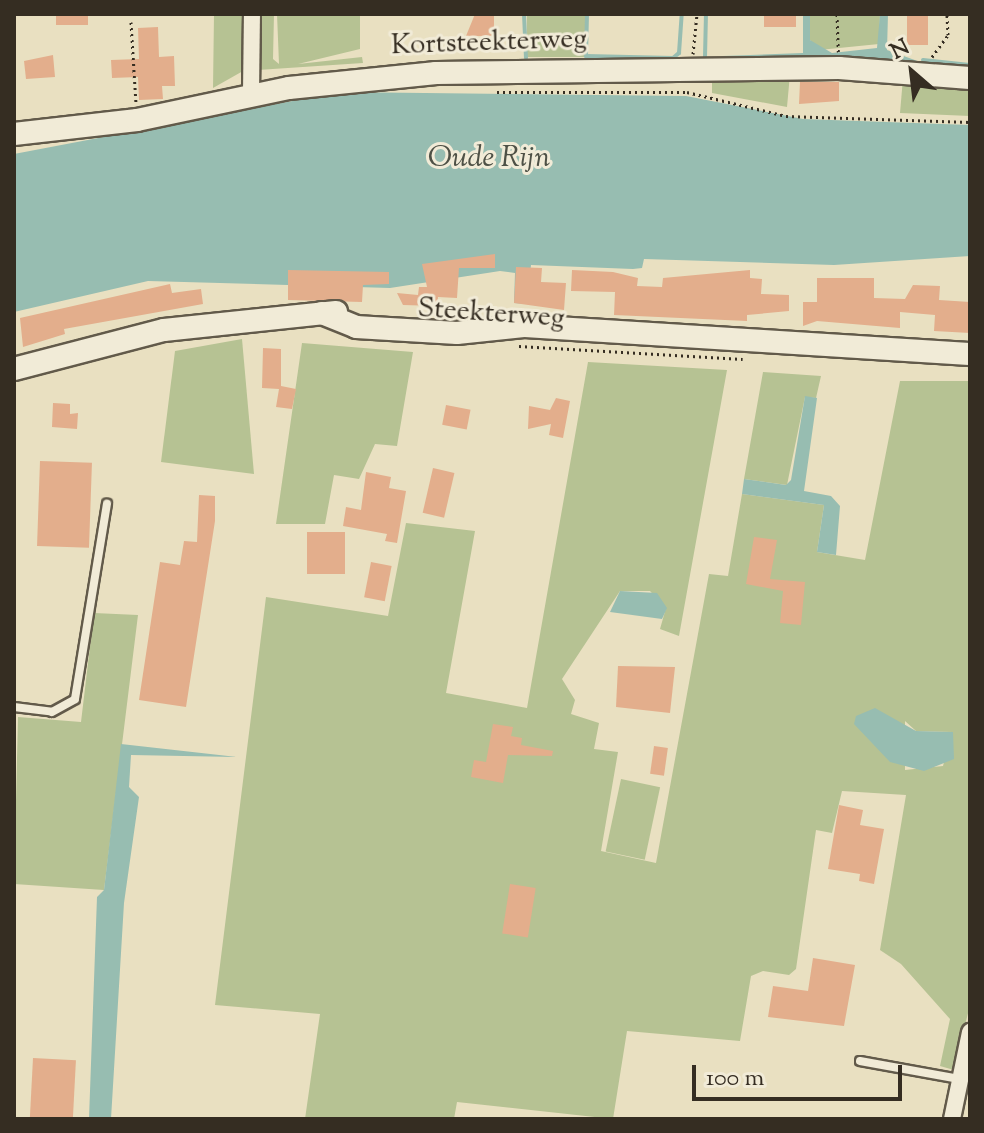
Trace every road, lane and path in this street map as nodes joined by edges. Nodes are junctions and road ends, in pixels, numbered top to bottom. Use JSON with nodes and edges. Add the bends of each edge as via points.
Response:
{"nodes":[{"id":1,"x":252,"y":14,"type":"edge"},
{"id":2,"x":697,"y":14,"type":"edge"},
{"id":3,"x":837,"y":14,"type":"edge"},
{"id":4,"x":947,"y":14,"type":"edge"},
{"id":5,"x":131,"y":22,"type":"dead end"},
{"id":6,"x":838,"y":52,"type":"dead end"},
{"id":7,"x":932,"y":53,"type":"dead end"},
{"id":8,"x":692,"y":68,"type":"junction"},
{"id":9,"x":970,"y":78,"type":"edge"},
{"id":10,"x":492,"y":91,"type":"dead end"},
{"id":11,"x":251,"y":93,"type":"junction"},
{"id":12,"x":137,"y":120,"type":"junction"},
{"id":13,"x":970,"y":122,"type":"edge"},
{"id":14,"x":14,"y":134,"type":"edge"},
{"id":15,"x":507,"y":345,"type":"dead end"},
{"id":16,"x":970,"y":354,"type":"edge"},
{"id":17,"x":749,"y":360,"type":"dead end"},
{"id":18,"x":14,"y":369,"type":"edge"},
{"id":19,"x":107,"y":504,"type":"dead end"},
{"id":20,"x":14,"y":707,"type":"edge"},
{"id":21,"x":970,"y":1032,"type":"edge"},
{"id":22,"x":860,"y":1061,"type":"dead end"},
{"id":23,"x":959,"y":1079,"type":"junction"},
{"id":24,"x":952,"y":1119,"type":"edge"}],
"edges":[{"from":1,"to":11,"type":"street"},
{"from":2,"to":8,"type":"path"},
{"from":3,"to":6,"type":"path"},
{"from":4,"to":7,"type":"path","via":[[948,35]]},
{"from":5,"to":12,"type":"path"},
{"from":8,"to":9,"type":"main road","name":"Kortsteekterweg","via":[[876,68]]},
{"from":8,"to":11,"type":"main road","name":"Kortsteekterweg","via":[[436,73]]},
{"from":10,"to":13,"type":"path","via":[[687,92],[786,116]]},
{"from":11,"to":12,"type":"main road","name":"Kortsteekterweg"},
{"from":12,"to":14,"type":"main road","name":"Kortsteekterweg"},
{"from":15,"to":17,"type":"path","name":"Steekterweg"},
{"from":16,"to":18,"type":"main road","name":"Steekterweg","via":[[524,326],[486,319],[439,329],[356,327],[322,313],[164,330]]},
{"from":19,"to":20,"type":"lane","via":[[75,699],[52,712]]},
{"from":21,"to":23,"type":"street"},
{"from":22,"to":23,"type":"lane"},
{"from":23,"to":24,"type":"street"}]}
